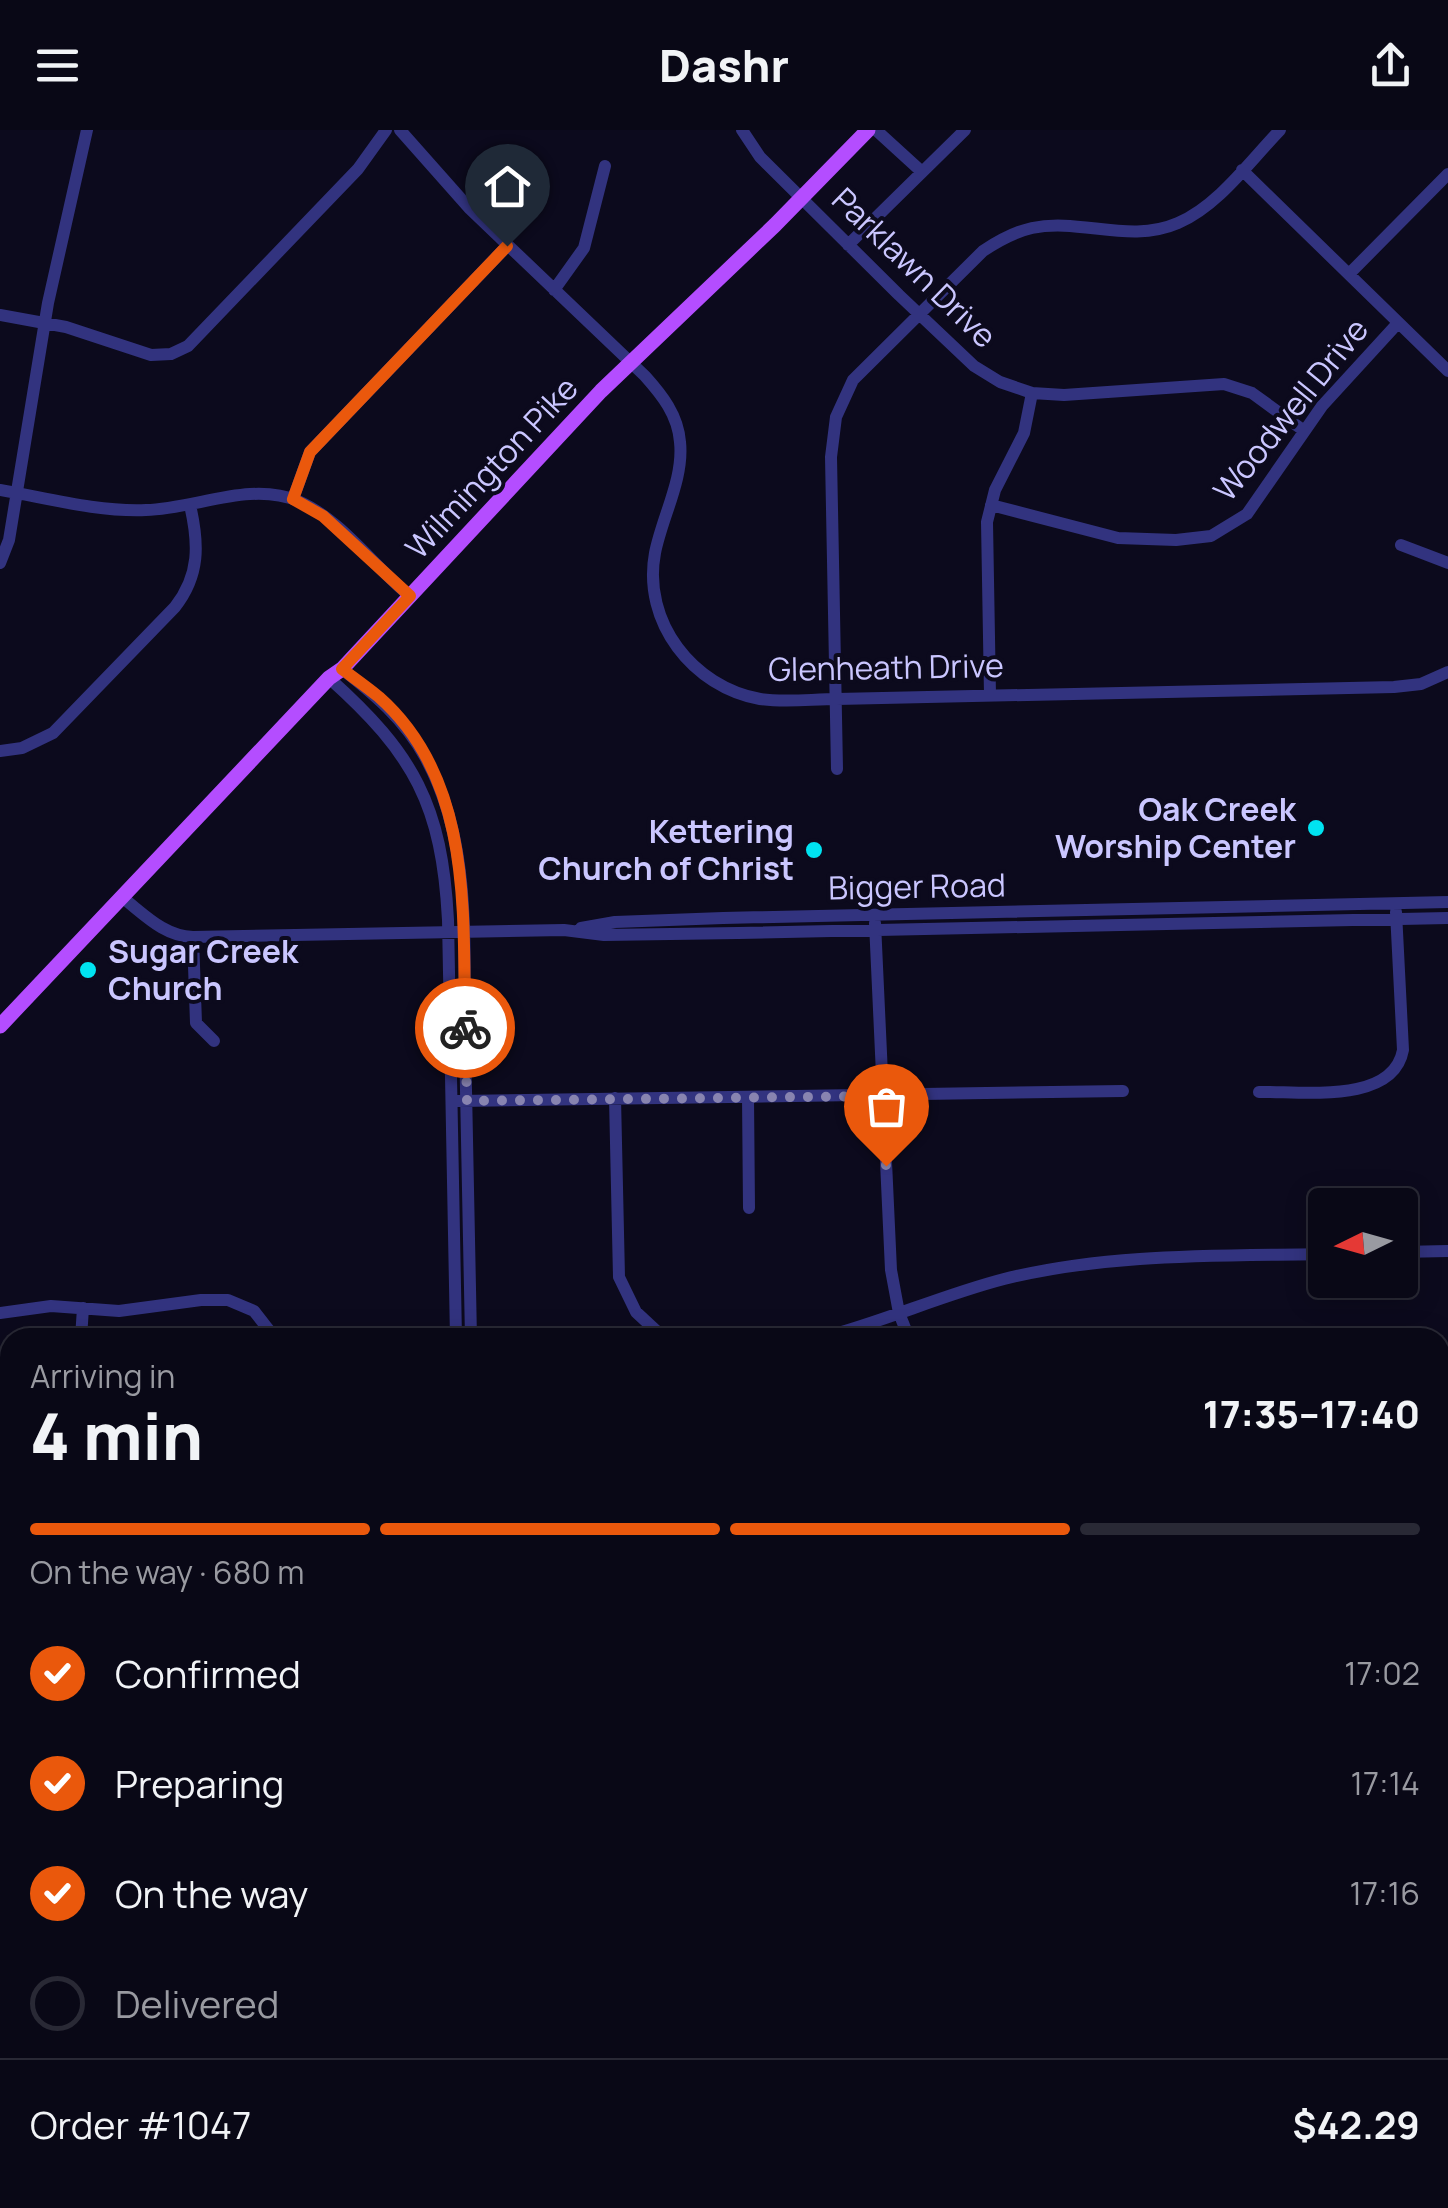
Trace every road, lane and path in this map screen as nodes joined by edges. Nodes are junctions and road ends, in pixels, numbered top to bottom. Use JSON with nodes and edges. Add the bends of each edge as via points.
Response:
{"nodes":[{"id":1,"x":88,"y":130,"type":"edge"},
{"id":2,"x":386,"y":130,"type":"edge"},
{"id":3,"x":400,"y":130,"type":"edge"},
{"id":4,"x":742,"y":130,"type":"edge"},
{"id":5,"x":872,"y":130,"type":"edge"},
{"id":6,"x":965,"y":130,"type":"edge"},
{"id":7,"x":1280,"y":130,"type":"edge"},
{"id":8,"x":605,"y":166,"type":"dead end"},
{"id":9,"x":1242,"y":170,"type":"junction"},
{"id":10,"x":922,"y":172,"type":"junction"},
{"id":11,"x":1448,"y":174,"type":"edge"},
{"id":12,"x":801,"y":199,"type":"junction"},
{"id":13,"x":848,"y":245,"type":"junction"},
{"id":14,"x":507,"y":246,"type":"junction"},
{"id":15,"x":1349,"y":274,"type":"junction"},
{"id":16,"x":554,"y":290,"type":"junction"},
{"id":17,"x":919,"y":314,"type":"junction"},
{"id":18,"x":0,"y":315,"type":"edge"},
{"id":19,"x":45,"y":322,"type":"junction"},
{"id":20,"x":1398,"y":323,"type":"junction"},
{"id":21,"x":631,"y":363,"type":"junction"},
{"id":22,"x":1448,"y":371,"type":"edge"},
{"id":23,"x":1032,"y":393,"type":"junction"},
{"id":24,"x":1303,"y":430,"type":"junction"},
{"id":25,"x":0,"y":490,"type":"edge"},
{"id":26,"x":17,"y":493,"type":"junction"},
{"id":27,"x":293,"y":499,"type":"junction"},
{"id":28,"x":190,"y":505,"type":"junction"},
{"id":29,"x":990,"y":506,"type":"junction"},
{"id":30,"x":1401,"y":545,"type":"dead end"},
{"id":31,"x":0,"y":563,"type":"edge"},
{"id":32,"x":1448,"y":563,"type":"edge"},
{"id":33,"x":410,"y":596,"type":"junction"},
{"id":34,"x":1448,"y":672,"type":"edge"},
{"id":35,"x":335,"y":674,"type":"junction"},
{"id":36,"x":990,"y":695,"type":"junction"},
{"id":37,"x":837,"y":699,"type":"junction"},
{"id":38,"x":0,"y":751,"type":"edge"},
{"id":39,"x":837,"y":770,"type":"dead end"},
{"id":40,"x":123,"y":898,"type":"junction"},
{"id":41,"x":1448,"y":902,"type":"edge"},
{"id":42,"x":1396,"y":903,"type":"junction"},
{"id":43,"x":1448,"y":918,"type":"edge"},
{"id":44,"x":1397,"y":920,"type":"junction"},
{"id":45,"x":875,"y":923,"type":"junction"},
{"id":46,"x":448,"y":932,"type":"junction"},
{"id":47,"x":464,"y":932,"type":"junction"},
{"id":48,"x":193,"y":937,"type":"junction"},
{"id":49,"x":0,"y":1026,"type":"edge"},
{"id":50,"x":214,"y":1041,"type":"dead end"},
{"id":51,"x":1123,"y":1091,"type":"dead end"},
{"id":52,"x":1259,"y":1092,"type":"dead end"},
{"id":53,"x":883,"y":1096,"type":"junction"},
{"id":54,"x":748,"y":1097,"type":"junction"},
{"id":55,"x":614,"y":1098,"type":"junction"},
{"id":56,"x":467,"y":1101,"type":"junction"},
{"id":57,"x":451,"y":1102,"type":"junction"},
{"id":58,"x":749,"y":1208,"type":"dead end"},
{"id":59,"x":1448,"y":1251,"type":"edge"},
{"id":60,"x":1418,"y":1252,"type":"edge"},
{"id":61,"x":1308,"y":1255,"type":"edge"},
{"id":62,"x":83,"y":1308,"type":"junction"},
{"id":63,"x":899,"y":1312,"type":"junction"},
{"id":64,"x":0,"y":1314,"type":"edge"},
{"id":65,"x":82,"y":1328,"type":"edge"},
{"id":66,"x":267,"y":1328,"type":"edge"},
{"id":67,"x":456,"y":1328,"type":"edge"},
{"id":68,"x":471,"y":1328,"type":"edge"},
{"id":69,"x":653,"y":1328,"type":"edge"},
{"id":70,"x":851,"y":1328,"type":"edge"},
{"id":71,"x":905,"y":1328,"type":"edge"}],
"edges":[{"from":1,"to":19,"type":"street"},
{"from":2,"to":19,"type":"street","via":[[358,169],[188,346],[151,355]]},
{"from":3,"to":14,"type":"street","name":"Glenheath Drive"},
{"from":4,"to":12,"type":"street","name":"Parklawn Drive"},
{"from":5,"to":10,"type":"street"},
{"from":5,"to":12,"type":"main road","name":"Wilmington Pike"},
{"from":6,"to":10,"type":"street"},
{"from":7,"to":9,"type":"street"},
{"from":8,"to":16,"type":"street","via":[[584,248]]},
{"from":9,"to":15,"type":"street"},
{"from":9,"to":17,"type":"street","via":[[1205,206],[1166,228],[1046,227],[1002,239]]},
{"from":10,"to":13,"type":"street"},
{"from":11,"to":15,"type":"street"},
{"from":12,"to":13,"type":"street","name":"Parklawn Drive"},
{"from":12,"to":21,"type":"main road","name":"Wilmington Pike"},
{"from":13,"to":17,"type":"street","name":"Parklawn Drive"},
{"from":14,"to":16,"type":"street","name":"Glenheath Drive"},
{"from":14,"to":27,"type":"street","via":[[310,452]]},
{"from":15,"to":20,"type":"street"},
{"from":16,"to":21,"type":"street","name":"Glenheath Drive"},
{"from":17,"to":23,"type":"street","name":"Parklawn Drive","via":[[987,375]]},
{"from":17,"to":37,"type":"street","via":[[853,380],[832,432]]},
{"from":18,"to":19,"type":"street"},
{"from":19,"to":26,"type":"street"},
{"from":20,"to":22,"type":"street"},
{"from":20,"to":24,"type":"street","name":"Woodwell Drive"},
{"from":21,"to":33,"type":"main road","name":"Wilmington Pike"},
{"from":21,"to":37,"type":"street","name":"Glenheath Drive","via":[[678,426],[679,469],[653,569],[660,614],[676,645],[710,679],[740,694]]},
{"from":23,"to":24,"type":"street","name":"Parklawn Drive","via":[[1224,384],[1252,393]]},
{"from":23,"to":29,"type":"street","via":[[1024,433]]},
{"from":24,"to":29,"type":"street","name":"Woodwell Drive","via":[[1246,514],[1211,536],[1118,538]]},
{"from":25,"to":26,"type":"street"},
{"from":26,"to":28,"type":"street","via":[[131,510]]},
{"from":26,"to":31,"type":"street"},
{"from":27,"to":28,"type":"street","via":[[256,494]]},
{"from":27,"to":33,"type":"street","via":[[323,516]]},
{"from":28,"to":38,"type":"street","via":[[197,560],[176,607],[53,733]]},
{"from":29,"to":36,"type":"street"},
{"from":30,"to":32,"type":"street"},
{"from":33,"to":35,"type":"main road","name":"Wilmington Pike"},
{"from":34,"to":36,"type":"street","name":"Glenheath Drive","via":[[1394,687]]},
{"from":35,"to":40,"type":"main road","name":"Wilmington Pike"},
{"from":35,"to":46,"type":"street","via":[[400,752],[424,793],[444,857]]},
{"from":35,"to":47,"type":"street","via":[[381,699],[425,755],[458,852]]},
{"from":36,"to":37,"type":"street","name":"Glenheath Drive"},
{"from":37,"to":39,"type":"street"},
{"from":40,"to":48,"type":"street","name":"Bigger Road","via":[[164,930]]},
{"from":40,"to":49,"type":"main road","name":"Wilmington Pike"},
{"from":41,"to":42,"type":"street","name":"Bigger Road"},
{"from":42,"to":44,"type":"street"},
{"from":42,"to":45,"type":"street","name":"Bigger Road"},
{"from":43,"to":44,"type":"street","name":"Bigger Road"},
{"from":44,"to":45,"type":"street","name":"Bigger Road"},
{"from":44,"to":52,"type":"street","via":[[1403,1050],[1395,1070],[1359,1089]]},
{"from":45,"to":47,"type":"street","name":"Bigger Road","via":[[614,922]]},
{"from":45,"to":53,"type":"street"},
{"from":46,"to":47,"type":"street","name":"Bigger Road"},
{"from":46,"to":48,"type":"street","name":"Bigger Road"},
{"from":46,"to":57,"type":"street"},
{"from":47,"to":56,"type":"street"},
{"from":48,"to":50,"type":"street","via":[[196,1023]]},
{"from":51,"to":53,"type":"street"},
{"from":53,"to":54,"type":"street"},
{"from":53,"to":63,"type":"street"},
{"from":54,"to":55,"type":"street"},
{"from":54,"to":58,"type":"street"},
{"from":55,"to":56,"type":"street"},
{"from":55,"to":69,"type":"street","via":[[619,1277],[636,1312]]},
{"from":56,"to":57,"type":"street"},
{"from":56,"to":68,"type":"street"},
{"from":57,"to":67,"type":"street"},
{"from":59,"to":60,"type":"street"},
{"from":61,"to":63,"type":"street","via":[[1091,1262],[1004,1279]]},
{"from":62,"to":64,"type":"street"},
{"from":62,"to":65,"type":"street"},
{"from":62,"to":66,"type":"street","via":[[228,1300],[254,1311]]},
{"from":63,"to":70,"type":"street"},
{"from":63,"to":71,"type":"street"}]}
